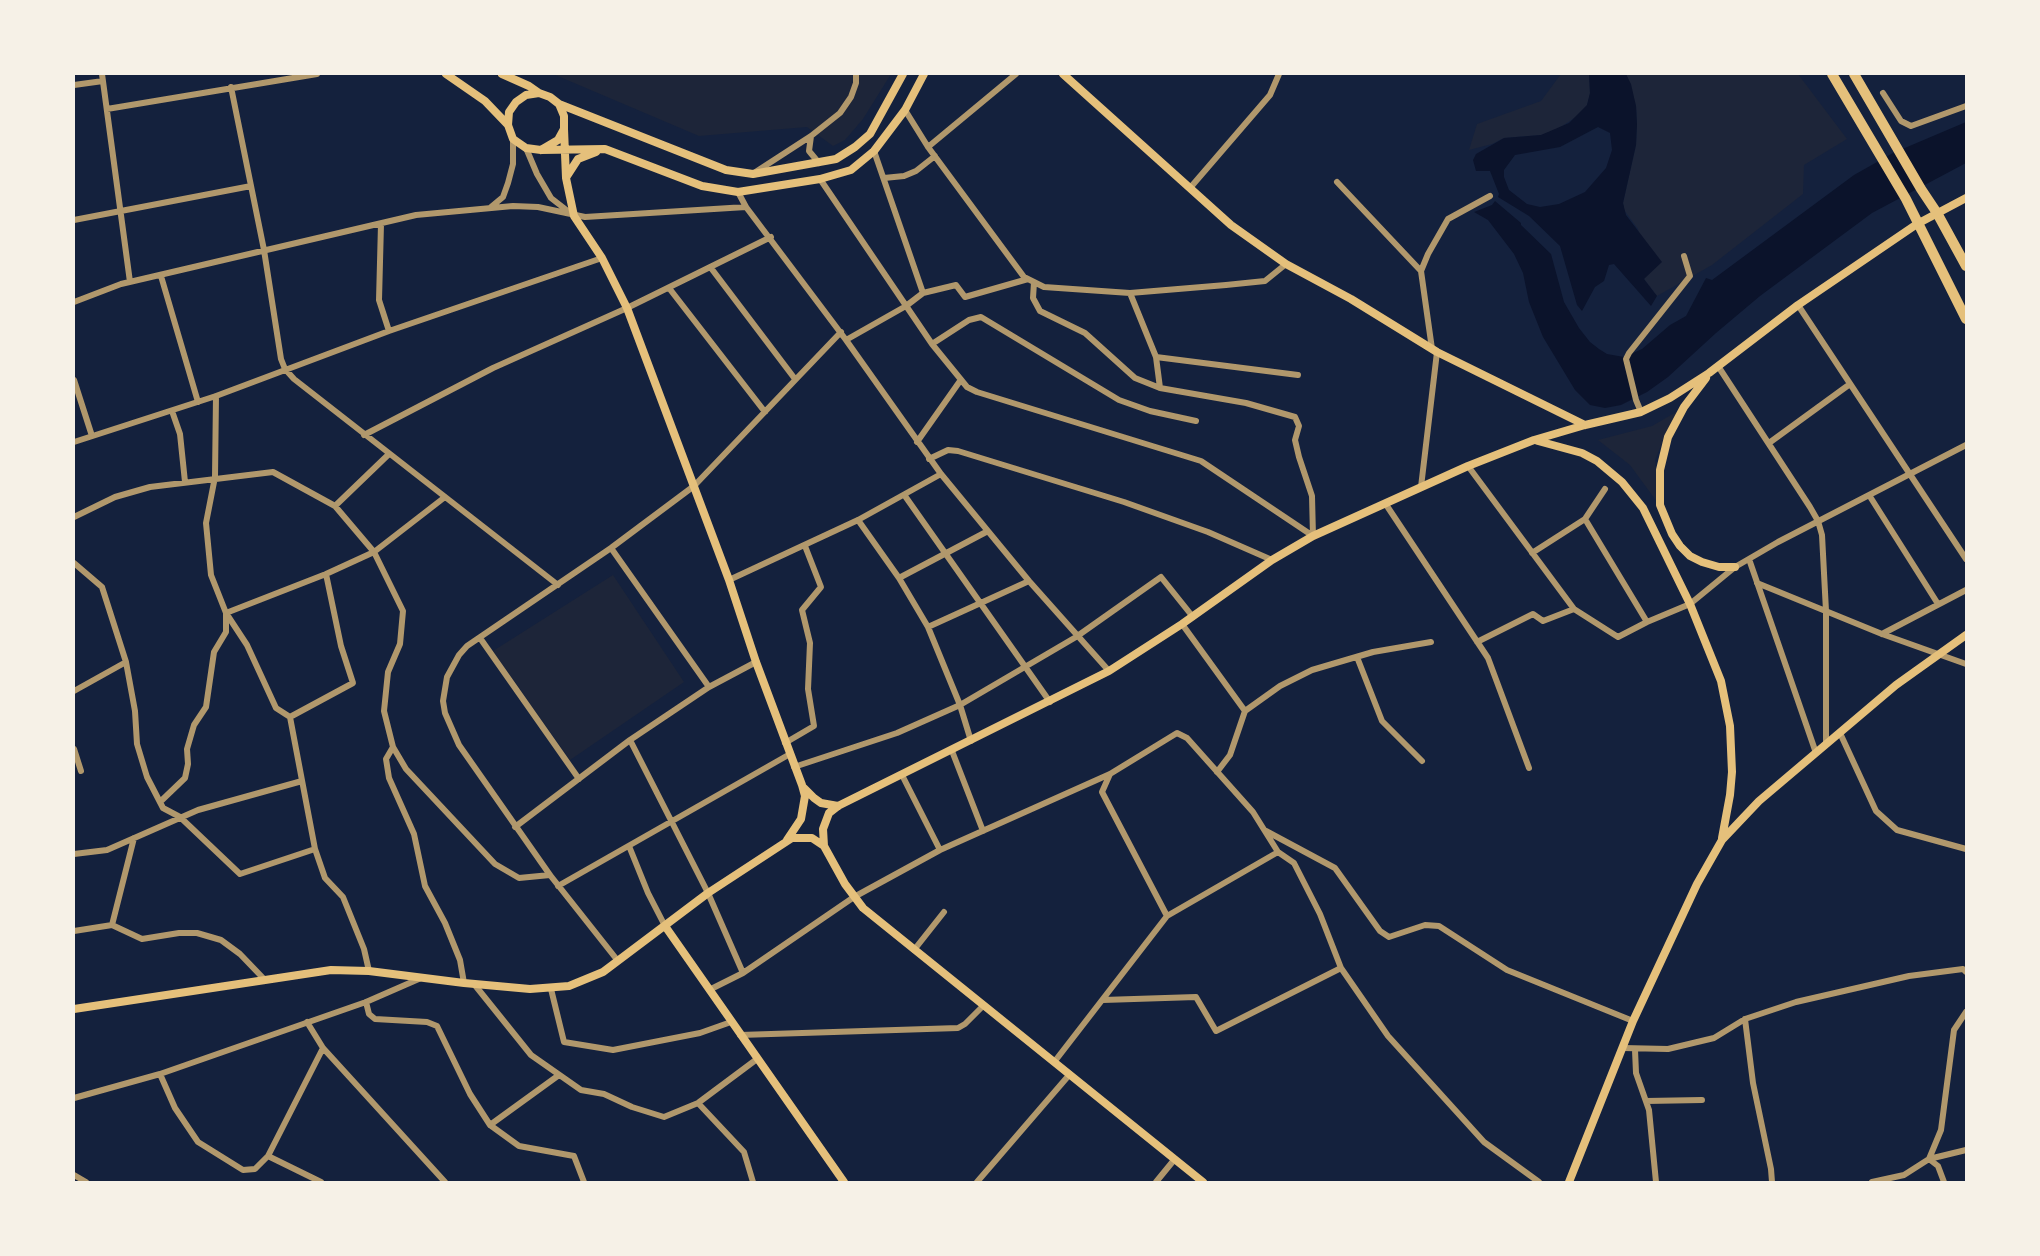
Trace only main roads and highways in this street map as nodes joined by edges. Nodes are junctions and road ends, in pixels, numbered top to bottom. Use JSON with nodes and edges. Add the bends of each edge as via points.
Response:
{"nodes":[{"id":1,"x":446,"y":74,"type":"edge"},
{"id":2,"x":502,"y":74,"type":"edge"},
{"id":3,"x":903,"y":74,"type":"edge"},
{"id":4,"x":924,"y":74,"type":"edge"},
{"id":5,"x":1063,"y":74,"type":"edge"},
{"id":6,"x":1832,"y":74,"type":"edge"},
{"id":7,"x":1854,"y":74,"type":"edge"},
{"id":8,"x":539,"y":93,"type":"junction"},
{"id":9,"x":559,"y":104,"type":"junction"},
{"id":10,"x":508,"y":125,"type":"junction"},
{"id":11,"x":564,"y":129,"type":"junction"},
{"id":12,"x":605,"y":149,"type":"junction"},
{"id":13,"x":541,"y":150,"type":"junction"},
{"id":14,"x":565,"y":150,"type":"junction"},
{"id":15,"x":566,"y":178,"type":"junction"},
{"id":16,"x":1966,"y":198,"type":"edge"},
{"id":17,"x":1937,"y":213,"type":"junction"},
{"id":18,"x":1917,"y":224,"type":"junction"},
{"id":19,"x":1966,"y":266,"type":"edge"},
{"id":20,"x":1966,"y":319,"type":"edge"},
{"id":21,"x":1709,"y":373,"type":"junction"},
{"id":22,"x":1585,"y":425,"type":"junction"},
{"id":23,"x":1534,"y":440,"type":"junction"},
{"id":24,"x":1735,"y":568,"type":"road end"},
{"id":25,"x":1966,"y":635,"type":"edge"},
{"id":26,"x":802,"y":785,"type":"junction"},
{"id":27,"x":838,"y":806,"type":"junction"},
{"id":28,"x":1722,"y":841,"type":"junction"},
{"id":29,"x":786,"y":842,"type":"junction"},
{"id":30,"x":824,"y":846,"type":"junction"},
{"id":31,"x":664,"y":926,"type":"junction"},
{"id":32,"x":74,"y":1009,"type":"edge"},
{"id":33,"x":844,"y":1182,"type":"edge"},
{"id":34,"x":1203,"y":1182,"type":"edge"},
{"id":35,"x":1569,"y":1182,"type":"edge"}],
"edges":[{"from":1,"to":10,"type":"main road","via":[[485,101]]},
{"from":2,"to":8,"type":"main road"},
{"from":3,"to":9,"type":"main road","via":[[870,134],[836,159],[753,174],[726,170]]},
{"from":4,"to":12,"type":"main road","via":[[905,110],[874,151],[851,170],[820,179],[738,192],[702,186]]},
{"from":5,"to":22,"type":"main road","via":[[1230,225],[1286,264],[1435,350]]},
{"from":6,"to":18,"type":"main road"},
{"from":7,"to":17,"type":"main road"},
{"from":8,"to":9,"type":"main road"},
{"from":8,"to":10,"type":"main road","via":[[516,102]]},
{"from":9,"to":11,"type":"main road"},
{"from":10,"to":13,"type":"main road","via":[[513,139],[526,148]]},
{"from":11,"to":13,"type":"main road","via":[[555,143]]},
{"from":11,"to":14,"type":"main road"},
{"from":12,"to":14,"type":"main road"},
{"from":12,"to":15,"type":"main road","via":[[578,159]]},
{"from":13,"to":14,"type":"main road"},
{"from":14,"to":15,"type":"main road"},
{"from":15,"to":26,"type":"main road","via":[[573,216],[603,258],[627,309]]},
{"from":16,"to":17,"type":"main road"},
{"from":17,"to":18,"type":"main road"},
{"from":17,"to":19,"type":"main road"},
{"from":18,"to":20,"type":"main road"},
{"from":18,"to":21,"type":"main road"},
{"from":21,"to":22,"type":"main road","via":[[1641,412]]},
{"from":21,"to":24,"type":"main road","via":[[1668,437],[1660,470],[1660,505],[1679,546],[1690,556],[1710,565]]},
{"from":22,"to":23,"type":"main road"},
{"from":23,"to":27,"type":"main road","via":[[1313,536],[1109,671]]},
{"from":23,"to":28,"type":"main road","via":[[1582,453],[1622,482],[1643,508],[1690,604],[1717,670],[1730,726],[1731,784]]},
{"from":25,"to":28,"type":"main road","via":[[1896,685],[1815,753],[1759,801]]},
{"from":26,"to":27,"type":"main road","via":[[814,798]]},
{"from":26,"to":29,"type":"main road","via":[[801,819]]},
{"from":27,"to":30,"type":"main road","via":[[825,820]]},
{"from":28,"to":35,"type":"main road","via":[[1633,1021]]},
{"from":29,"to":30,"type":"main road","via":[[806,836]]},
{"from":29,"to":31,"type":"main road"},
{"from":30,"to":34,"type":"main road","via":[[854,897],[874,918]]},
{"from":31,"to":32,"type":"main road","via":[[587,981],[551,989],[331,970]]},
{"from":31,"to":33,"type":"main road"}]}
